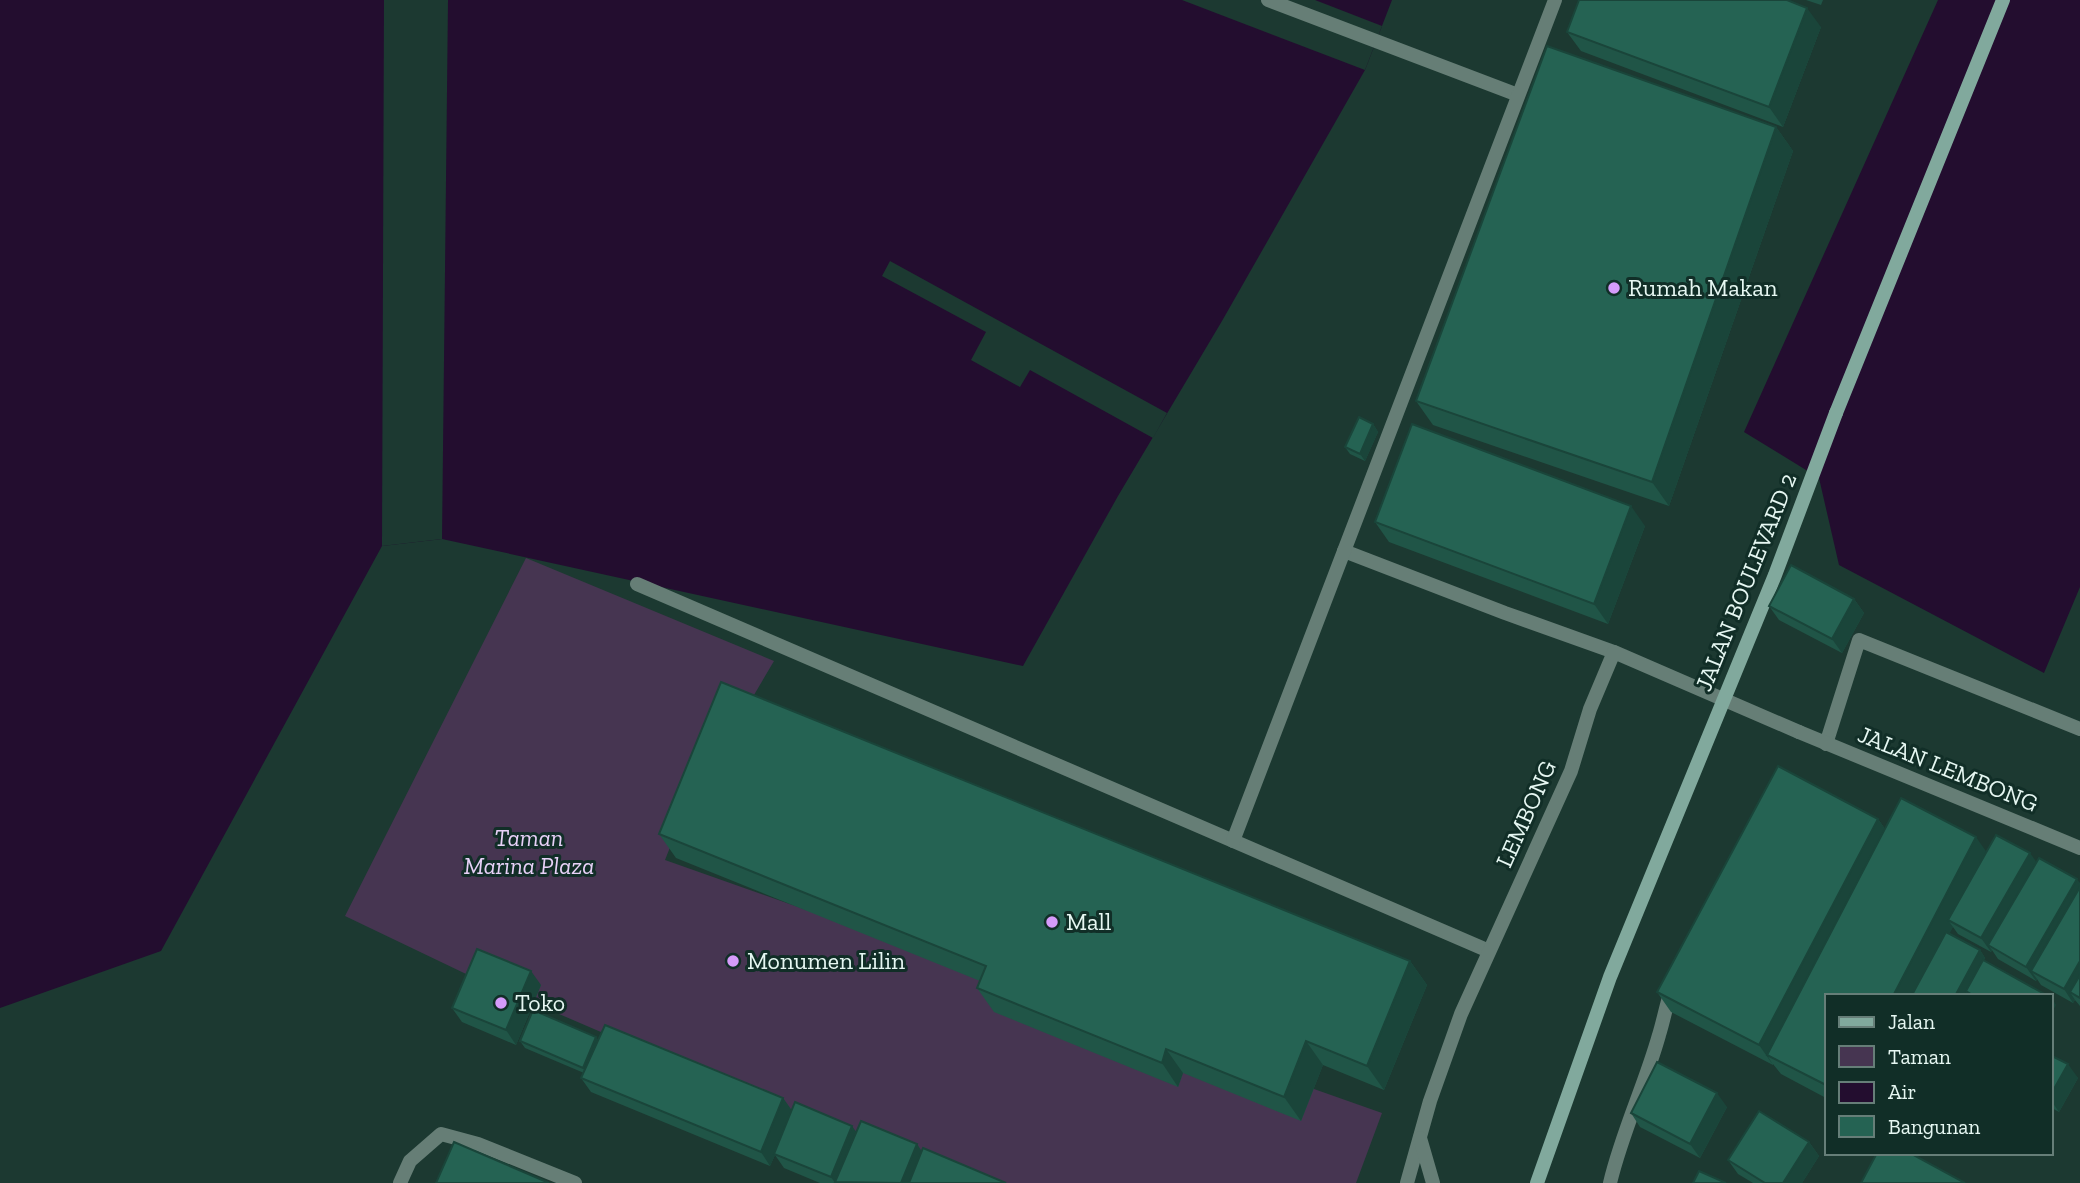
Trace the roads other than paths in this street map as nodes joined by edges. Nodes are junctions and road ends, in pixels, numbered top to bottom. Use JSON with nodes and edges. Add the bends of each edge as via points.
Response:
{"nodes":[{"id":1,"x":1268,"y":0,"type":"edge"},
{"id":2,"x":1555,"y":0,"type":"edge"},
{"id":3,"x":2003,"y":0,"type":"edge"},
{"id":4,"x":1518,"y":95,"type":"junction"},
{"id":5,"x":1344,"y":551,"type":"junction"},
{"id":6,"x":637,"y":584,"type":"dead end"},
{"id":7,"x":1614,"y":652,"type":"junction"},
{"id":8,"x":2080,"y":729,"type":"edge"},
{"id":9,"x":1826,"y":744,"type":"junction"},
{"id":10,"x":1233,"y":841,"type":"junction"},
{"id":11,"x":2080,"y":848,"type":"edge"},
{"id":12,"x":1489,"y":951,"type":"junction"},
{"id":13,"x":1679,"y":973,"type":"edge"},
{"id":14,"x":1420,"y":1138,"type":"junction"},
{"id":15,"x":400,"y":1183,"type":"edge"},
{"id":16,"x":575,"y":1183,"type":"edge"},
{"id":17,"x":1407,"y":1183,"type":"edge"},
{"id":18,"x":1433,"y":1183,"type":"edge"},
{"id":19,"x":1537,"y":1183,"type":"edge"},
{"id":20,"x":1610,"y":1183,"type":"edge"}],
"edges":[{"from":1,"to":4,"type":"street"},
{"from":2,"to":4,"type":"street"},
{"from":3,"to":19,"type":"main road","name":"JALAN BOULEVARD 2","bridge":true,"via":[[1836,413],[1776,575],[1610,977]]},
{"from":4,"to":5,"type":"street"},
{"from":5,"to":7,"type":"street"},
{"from":5,"to":10,"type":"street"},
{"from":6,"to":10,"type":"street"},
{"from":7,"to":9,"type":"street","name":"JALAN LEMBONG"},
{"from":7,"to":12,"type":"street","name":"LEMBONG","via":[[1590,709],[1572,771]]},
{"from":8,"to":9,"type":"street","via":[[1859,640]]},
{"from":9,"to":11,"type":"street","name":"JALAN LEMBONG"},
{"from":10,"to":12,"type":"street"},
{"from":12,"to":14,"type":"street","name":"LEMBONG","via":[[1461,1014]]},
{"from":13,"to":20,"type":"street"},
{"from":14,"to":17,"type":"street","name":"LEMBONG"},
{"from":14,"to":18,"type":"street"},
{"from":15,"to":16,"type":"street","via":[[410,1161],[441,1134],[478,1143]]}]}
